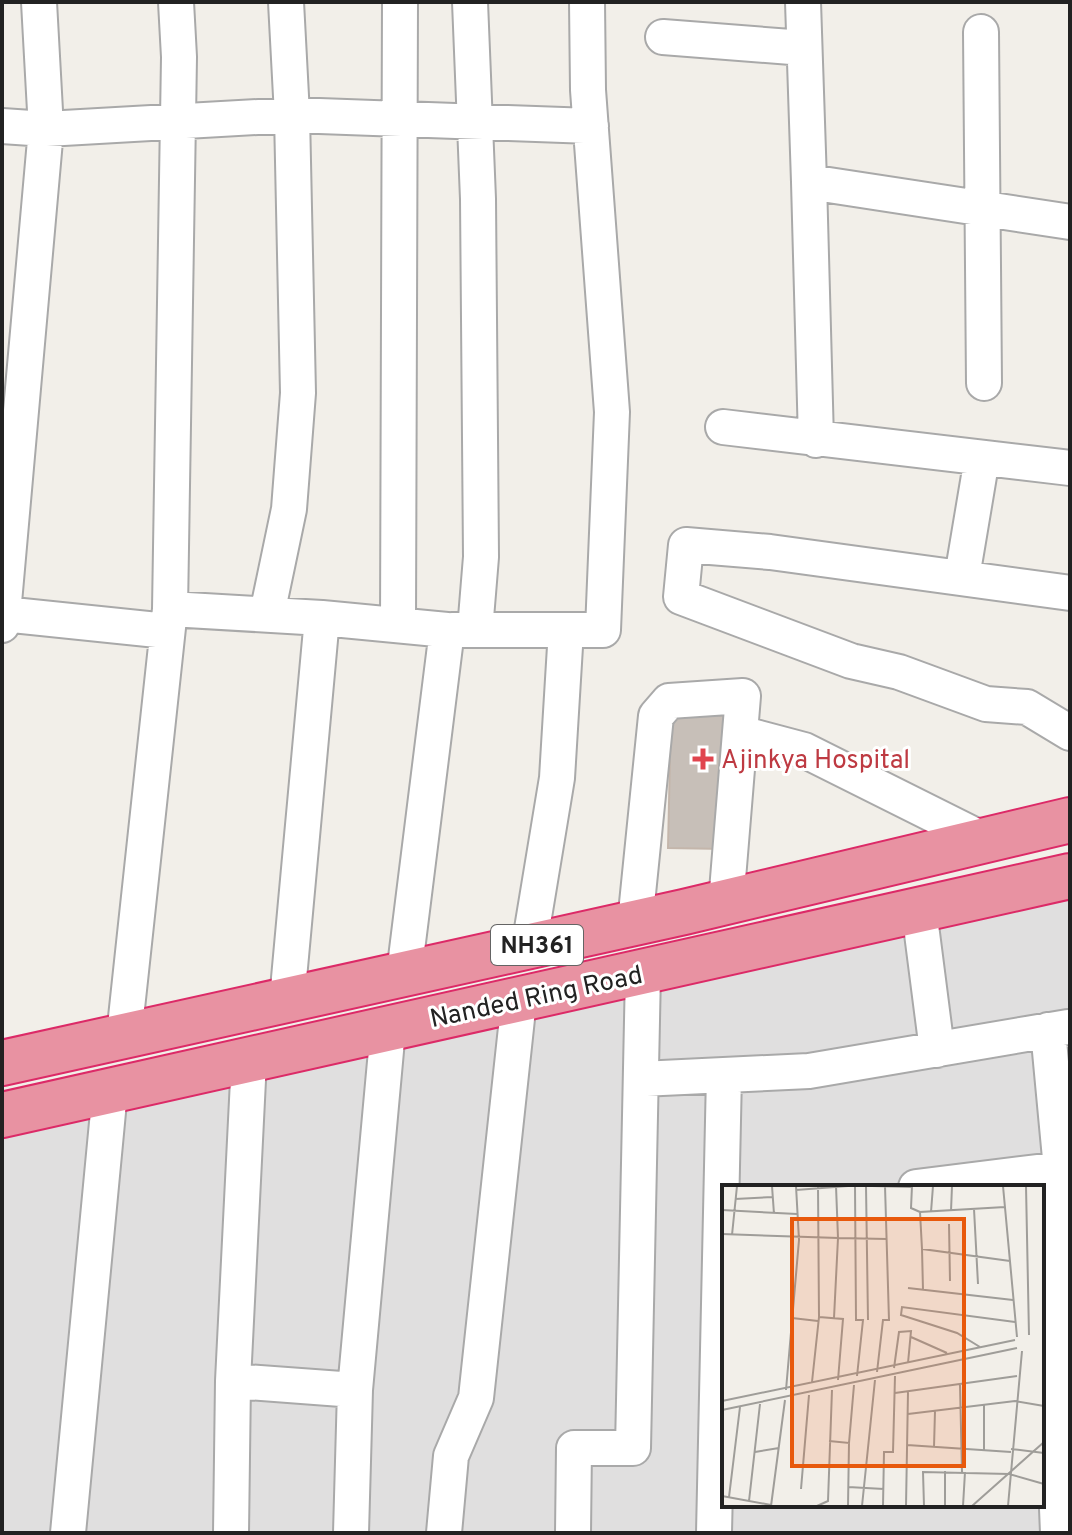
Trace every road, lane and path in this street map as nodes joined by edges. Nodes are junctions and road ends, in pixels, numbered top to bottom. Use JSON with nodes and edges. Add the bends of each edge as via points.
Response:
{"nodes":[{"id":1,"x":39,"y":2,"type":"edge"},
{"id":2,"x":176,"y":2,"type":"edge"},
{"id":3,"x":286,"y":2,"type":"edge"},
{"id":4,"x":400,"y":2,"type":"edge"},
{"id":5,"x":470,"y":2,"type":"edge"},
{"id":6,"x":587,"y":2,"type":"edge"},
{"id":7,"x":803,"y":2,"type":"edge"},
{"id":8,"x":981,"y":32,"type":"dead end"},
{"id":9,"x":663,"y":37,"type":"dead end"},
{"id":10,"x":804,"y":48,"type":"junction"},
{"id":11,"x":292,"y":115,"type":"junction"},
{"id":12,"x":401,"y":119,"type":"junction"},
{"id":13,"x":178,"y":120,"type":"junction"},
{"id":14,"x":475,"y":121,"type":"junction"},
{"id":15,"x":2,"y":126,"type":"edge"},
{"id":16,"x":591,"y":126,"type":"junction"},
{"id":17,"x":46,"y":129,"type":"junction"},
{"id":18,"x":809,"y":182,"type":"junction"},
{"id":19,"x":984,"y":209,"type":"junction"},
{"id":20,"x":1070,"y":222,"type":"edge"},
{"id":21,"x":984,"y":383,"type":"dead end"},
{"id":22,"x":723,"y":427,"type":"dead end"},
{"id":23,"x":816,"y":440,"type":"junction"},
{"id":24,"x":982,"y":458,"type":"junction"},
{"id":25,"x":1070,"y":468,"type":"edge"},
{"id":26,"x":962,"y":577,"type":"junction"},
{"id":27,"x":1070,"y":593,"type":"edge"},
{"id":28,"x":3,"y":614,"type":"edge"},
{"id":29,"x":267,"y":614,"type":"junction"},
{"id":30,"x":322,"y":618,"type":"junction"},
{"id":31,"x":168,"y":620,"type":"junction"},
{"id":32,"x":2,"y":625,"type":"edge"},
{"id":33,"x":398,"y":625,"type":"junction"},
{"id":34,"x":461,"y":630,"type":"junction"},
{"id":35,"x":566,"y":630,"type":"junction"},
{"id":36,"x":740,"y":733,"type":"junction"},
{"id":37,"x":1070,"y":733,"type":"edge"},
{"id":38,"x":1070,"y":820,"type":"edge"},
{"id":39,"x":984,"y":840,"type":"junction"},
{"id":40,"x":1070,"y":876,"type":"edge"},
{"id":41,"x":726,"y":903,"type":"junction"},
{"id":42,"x":919,"y":910,"type":"junction"},
{"id":43,"x":635,"y":923,"type":"junction"},
{"id":44,"x":529,"y":947,"type":"junction"},
{"id":45,"x":643,"y":973,"type":"junction"},
{"id":46,"x":404,"y":974,"type":"junction"},
{"id":47,"x":287,"y":1000,"type":"junction"},
{"id":48,"x":519,"y":1000,"type":"junction"},
{"id":49,"x":1059,"y":1028,"type":"edge"},
{"id":50,"x":388,"y":1029,"type":"junction"},
{"id":51,"x":124,"y":1036,"type":"junction"},
{"id":52,"x":937,"y":1050,"type":"junction"},
{"id":53,"x":249,"y":1060,"type":"junction"},
{"id":54,"x":2,"y":1063,"type":"edge"},
{"id":55,"x":724,"y":1075,"type":"junction"},
{"id":56,"x":641,"y":1079,"type":"junction"},
{"id":57,"x":110,"y":1091,"type":"junction"},
{"id":58,"x":2,"y":1115,"type":"edge"},
{"id":59,"x":1066,"y":1168,"type":"edge"},
{"id":60,"x":723,"y":1185,"type":"edge"},
{"id":61,"x":932,"y":1185,"type":"edge"},
{"id":62,"x":722,"y":1306,"type":"edge"},
{"id":63,"x":233,"y":1381,"type":"junction"},
{"id":64,"x":355,"y":1390,"type":"junction"},
{"id":65,"x":721,"y":1402,"type":"edge"},
{"id":66,"x":1055,"y":1434,"type":"edge"},
{"id":67,"x":68,"y":1533,"type":"edge"},
{"id":68,"x":231,"y":1533,"type":"edge"},
{"id":69,"x":351,"y":1533,"type":"edge"},
{"id":70,"x":444,"y":1533,"type":"edge"},
{"id":71,"x":573,"y":1533,"type":"edge"},
{"id":72,"x":714,"y":1533,"type":"edge"},
{"id":73,"x":1058,"y":1533,"type":"edge"}],
"edges":[{"from":1,"to":17,"type":"street"},
{"from":2,"to":13,"type":"street"},
{"from":3,"to":11,"type":"street"},
{"from":4,"to":12,"type":"street"},
{"from":5,"to":14,"type":"street"},
{"from":6,"to":16,"type":"street"},
{"from":7,"to":10,"type":"street"},
{"from":8,"to":19,"type":"street"},
{"from":9,"to":10,"type":"street"},
{"from":10,"to":18,"type":"street"},
{"from":11,"to":12,"type":"street"},
{"from":11,"to":13,"type":"street"},
{"from":11,"to":29,"type":"street","via":[[298,393],[289,509]]},
{"from":12,"to":14,"type":"street"},
{"from":12,"to":33,"type":"street"},
{"from":13,"to":17,"type":"street"},
{"from":13,"to":31,"type":"street"},
{"from":14,"to":16,"type":"street"},
{"from":14,"to":34,"type":"street","via":[[481,557]]},
{"from":15,"to":17,"type":"street"},
{"from":16,"to":35,"type":"street","via":[[612,412],[603,630]]},
{"from":17,"to":28,"type":"street"},
{"from":18,"to":19,"type":"street"},
{"from":18,"to":23,"type":"street"},
{"from":19,"to":20,"type":"street"},
{"from":19,"to":21,"type":"street"},
{"from":22,"to":23,"type":"street"},
{"from":23,"to":24,"type":"street"},
{"from":24,"to":25,"type":"street"},
{"from":24,"to":26,"type":"street"},
{"from":26,"to":27,"type":"street"},
{"from":26,"to":37,"type":"street","via":[[686,545],[681,597],[851,661],[899,672],[986,704],[1027,707]]},
{"from":28,"to":31,"type":"street"},
{"from":28,"to":32,"type":"street"},
{"from":29,"to":30,"type":"street"},
{"from":29,"to":31,"type":"street"},
{"from":30,"to":33,"type":"street"},
{"from":30,"to":47,"type":"street"},
{"from":31,"to":51,"type":"street"},
{"from":33,"to":34,"type":"street"},
{"from":34,"to":35,"type":"street"},
{"from":34,"to":46,"type":"street"},
{"from":35,"to":44,"type":"street","via":[[557,778]]},
{"from":36,"to":39,"type":"street","via":[[804,750]]},
{"from":36,"to":41,"type":"street"},
{"from":36,"to":43,"type":"street","via":[[743,696],[669,701],[656,716]]},
{"from":38,"to":39,"type":"highway","number":"NH361"},
{"from":39,"to":41,"type":"highway","number":"NH361"},
{"from":40,"to":42,"type":"highway","name":"Nanded Ring Road","number":"NH361"},
{"from":41,"to":43,"type":"highway","number":"NH361"},
{"from":42,"to":45,"type":"highway","name":"Nanded Ring Road","number":"NH361"},
{"from":42,"to":52,"type":"street"},
{"from":43,"to":44,"type":"highway","number":"NH361"},
{"from":44,"to":46,"type":"highway","number":"NH361"},
{"from":45,"to":48,"type":"highway","name":"Nanded Ring Road","number":"NH361"},
{"from":45,"to":56,"type":"street"},
{"from":46,"to":47,"type":"highway","number":"NH361"},
{"from":47,"to":51,"type":"highway","number":"NH361"},
{"from":48,"to":50,"type":"highway","name":"Nanded Ring Road","number":"NH361"},
{"from":48,"to":70,"type":"street","via":[[476,1398],[451,1456]]},
{"from":49,"to":52,"type":"street"},
{"from":49,"to":59,"type":"street"},
{"from":50,"to":53,"type":"highway","name":"Nanded Ring Road","number":"NH361"},
{"from":50,"to":64,"type":"street"},
{"from":51,"to":54,"type":"highway","number":"NH361"},
{"from":52,"to":55,"type":"street","via":[[809,1071]]},
{"from":53,"to":57,"type":"highway","name":"Nanded Ring Road","number":"NH361"},
{"from":53,"to":63,"type":"street"},
{"from":55,"to":56,"type":"street"},
{"from":55,"to":60,"type":"street"},
{"from":56,"to":71,"type":"street","via":[[633,1448],[574,1448]]},
{"from":57,"to":58,"type":"highway","name":"Nanded Ring Road","number":"NH361"},
{"from":57,"to":67,"type":"street"},
{"from":59,"to":61,"type":"street"},
{"from":59,"to":66,"type":"street"},
{"from":62,"to":65,"type":"street"},
{"from":63,"to":64,"type":"street"},
{"from":63,"to":68,"type":"street"},
{"from":64,"to":69,"type":"street"},
{"from":65,"to":72,"type":"street"},
{"from":66,"to":73,"type":"street"}]}
